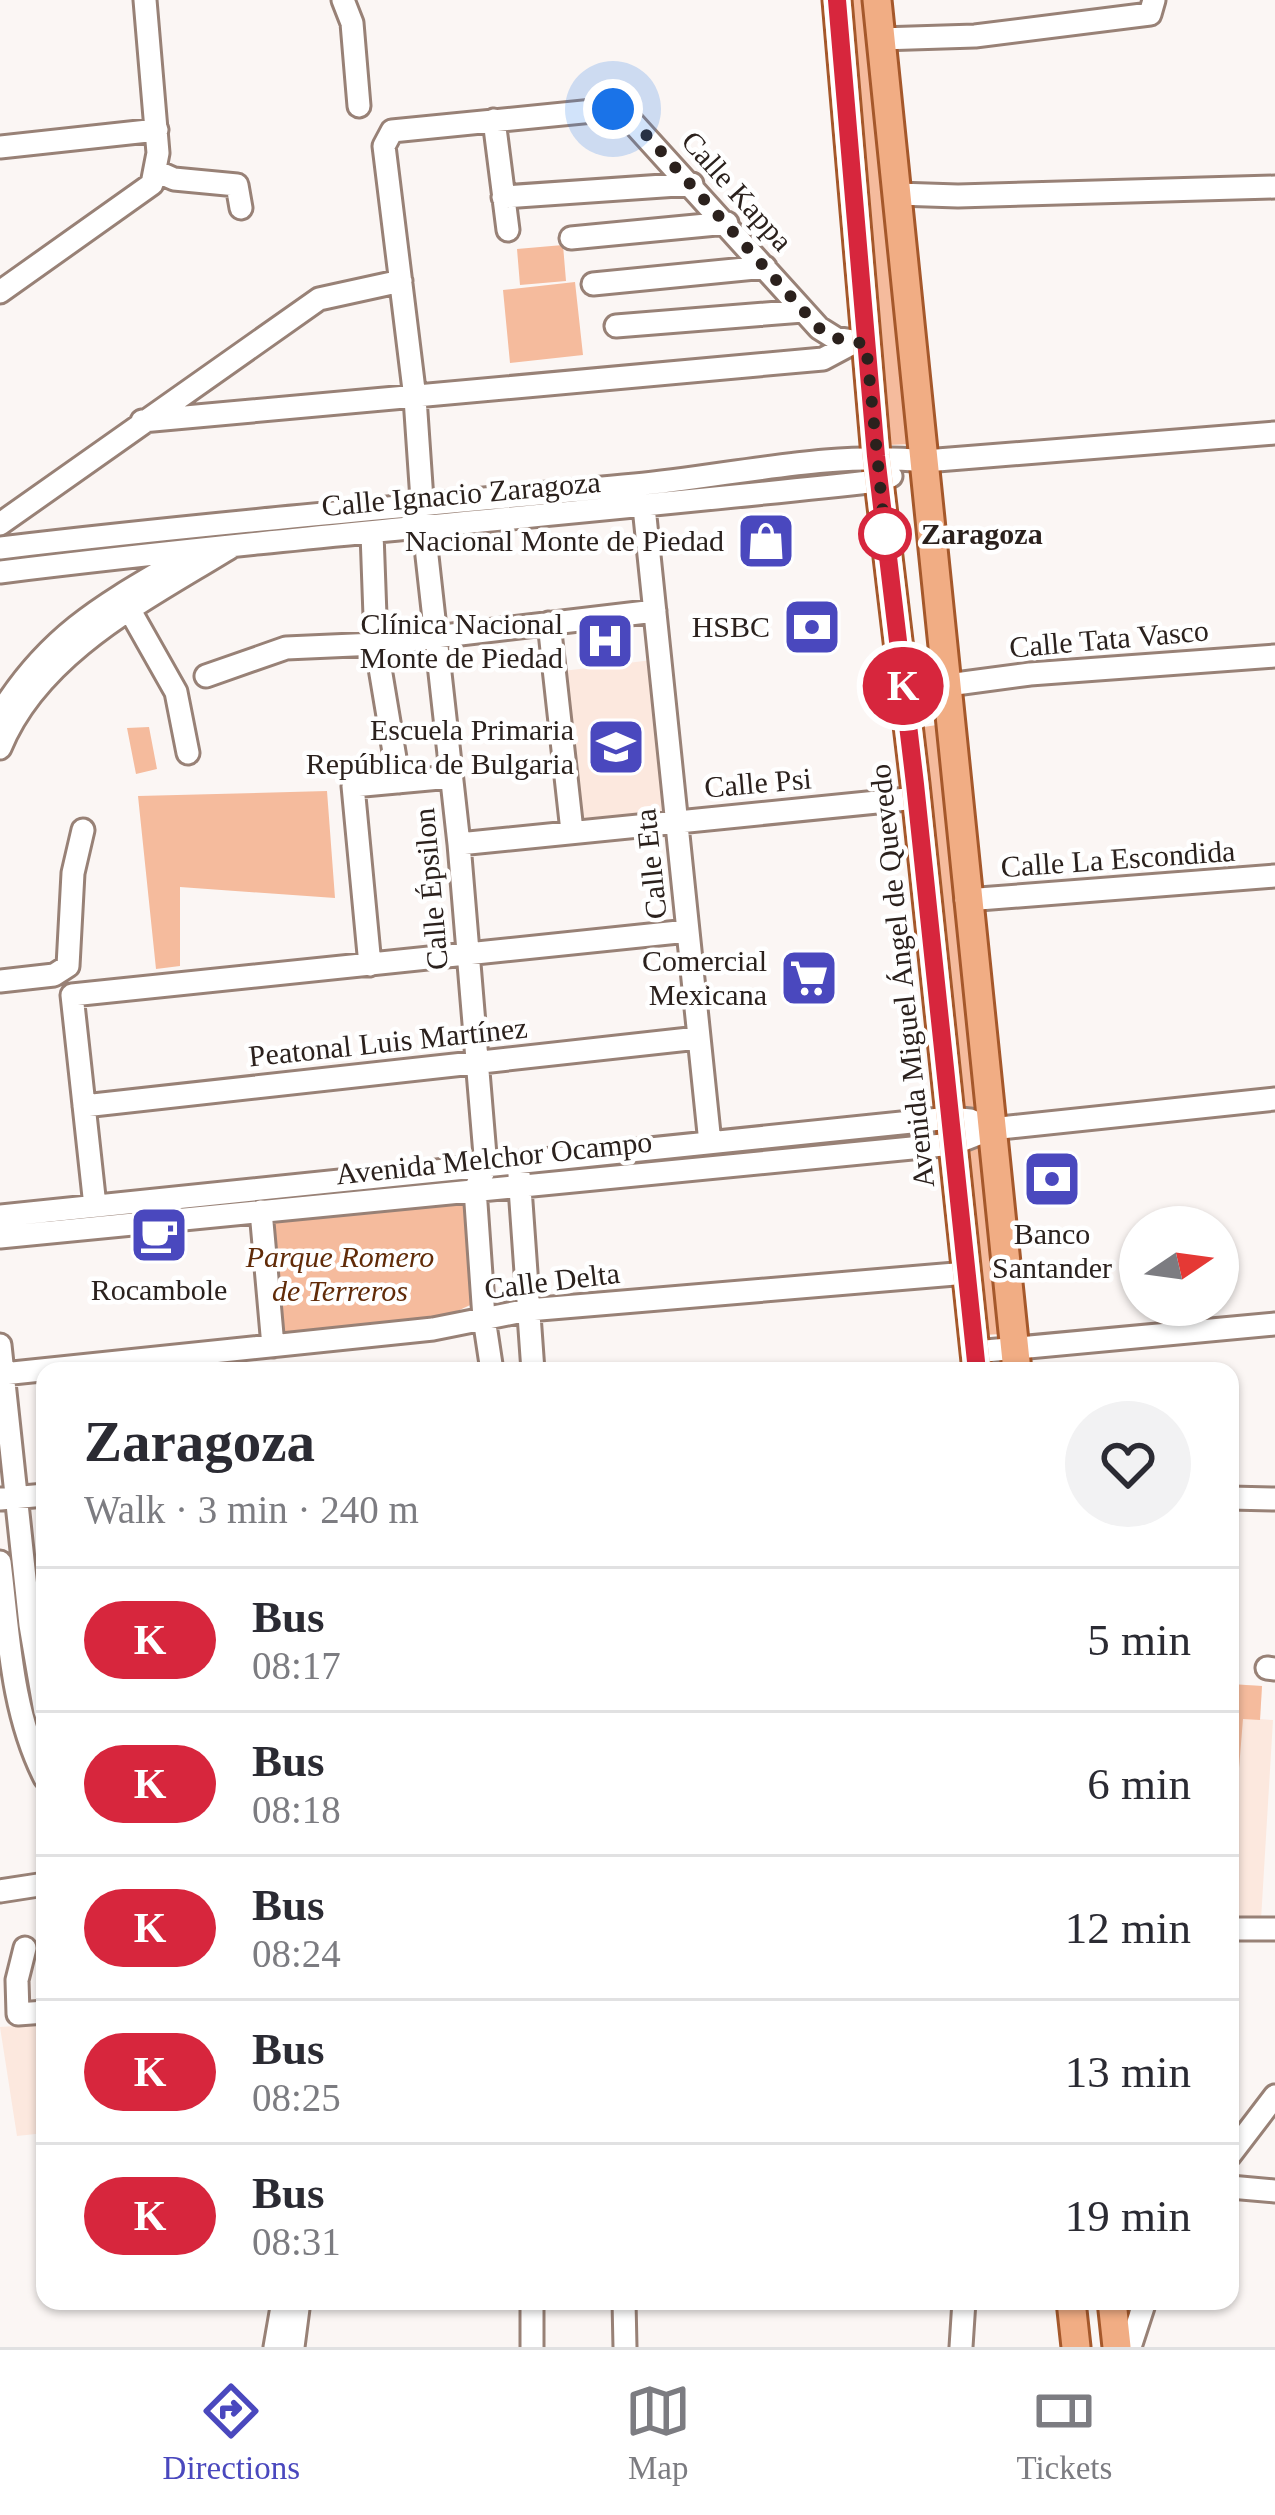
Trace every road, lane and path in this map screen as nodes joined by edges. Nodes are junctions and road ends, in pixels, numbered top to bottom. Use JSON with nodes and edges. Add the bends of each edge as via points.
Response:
{"nodes":[{"id":1,"x":145,"y":0,"type":"edge"},
{"id":2,"x":343,"y":0,"type":"edge"},
{"id":3,"x":837,"y":0,"type":"edge"},
{"id":4,"x":877,"y":0,"type":"edge"},
{"id":5,"x":1154,"y":0,"type":"edge"},
{"id":6,"x":880,"y":39,"type":"junction"},
{"id":7,"x":359,"y":106,"type":"dead end"},
{"id":8,"x":494,"y":120,"type":"junction"},
{"id":9,"x":409,"y":129,"type":"joint"},
{"id":10,"x":157,"y":130,"type":"junction"},
{"id":11,"x":0,"y":146,"type":"edge"},
{"id":12,"x":156,"y":171,"type":"junction"},
{"id":13,"x":692,"y":184,"type":"junction"},
{"id":14,"x":1275,"y":187,"type":"edge"},
{"id":15,"x":897,"y":194,"type":"junction"},
{"id":16,"x":503,"y":197,"type":"junction"},
{"id":17,"x":241,"y":208,"type":"dead end"},
{"id":18,"x":727,"y":223,"type":"junction"},
{"id":19,"x":508,"y":230,"type":"dead end"},
{"id":20,"x":571,"y":238,"type":"dead end"},
{"id":21,"x":765,"y":267,"type":"junction"},
{"id":22,"x":401,"y":281,"type":"junction"},
{"id":23,"x":593,"y":284,"type":"dead end"},
{"id":24,"x":0,"y":292,"type":"edge"},
{"id":25,"x":803,"y":310,"type":"junction"},
{"id":26,"x":616,"y":326,"type":"dead end"},
{"id":27,"x":859,"y":343,"type":"junction"},
{"id":28,"x":415,"y":398,"type":"junction"},
{"id":29,"x":142,"y":421,"type":"junction"},
{"id":30,"x":1275,"y":433,"type":"edge"},
{"id":31,"x":925,"y":461,"type":"junction"},
{"id":32,"x":877,"y":468,"type":"junction"},
{"id":33,"x":422,"y":505,"type":"junction"},
{"id":34,"x":644,"y":507,"type":"junction"},
{"id":35,"x":0,"y":524,"type":"edge"},
{"id":36,"x":424,"y":529,"type":"junction"},
{"id":37,"x":234,"y":533,"type":"junction"},
{"id":38,"x":372,"y":533,"type":"junction"},
{"id":39,"x":201,"y":536,"type":"junction"},
{"id":40,"x":0,"y":548,"type":"edge"},
{"id":41,"x":0,"y":572,"type":"edge"},
{"id":42,"x":126,"y":603,"type":"junction"},
{"id":43,"x":655,"y":610,"type":"junction"},
{"id":44,"x":549,"y":623,"type":"junction"},
{"id":45,"x":435,"y":637,"type":"junction"},
{"id":46,"x":376,"y":644,"type":"junction"},
{"id":47,"x":1275,"y":656,"type":"edge"},
{"id":48,"x":206,"y":676,"type":"dead end"},
{"id":49,"x":948,"y":685,"type":"junction"},
{"id":50,"x":0,"y":714,"type":"edge"},
{"id":51,"x":0,"y":748,"type":"edge"},
{"id":52,"x":188,"y":752,"type":"dead end"},
{"id":53,"x":451,"y":777,"type":"junction"},
{"id":54,"x":399,"y":782,"type":"junction"},
{"id":55,"x":916,"y":798,"type":"junction"},
{"id":56,"x":676,"y":821,"type":"junction"},
{"id":57,"x":82,"y":830,"type":"dead end"},
{"id":58,"x":572,"y":831,"type":"junction"},
{"id":59,"x":459,"y":844,"type":"junction"},
{"id":60,"x":1275,"y":877,"type":"edge"},
{"id":61,"x":966,"y":901,"type":"junction"},
{"id":62,"x":688,"y":931,"type":"junction"},
{"id":63,"x":468,"y":954,"type":"junction"},
{"id":64,"x":370,"y":965,"type":"junction"},
{"id":65,"x":0,"y":981,"type":"edge"},
{"id":66,"x":698,"y":1038,"type":"junction"},
{"id":67,"x":478,"y":1063,"type":"junction"},
{"id":68,"x":1275,"y":1100,"type":"edge"},
{"id":69,"x":84,"y":1106,"type":"junction"},
{"id":70,"x":991,"y":1129,"type":"junction"},
{"id":71,"x":952,"y":1131,"type":"junction"},
{"id":72,"x":710,"y":1143,"type":"junction"},
{"id":73,"x":486,"y":1167,"type":"junction"},
{"id":74,"x":519,"y":1174,"type":"junction"},
{"id":75,"x":476,"y":1189,"type":"junction"},
{"id":76,"x":95,"y":1206,"type":"junction"},
{"id":77,"x":261,"y":1210,"type":"junction"},
{"id":78,"x":0,"y":1216,"type":"edge"},
{"id":79,"x":0,"y":1237,"type":"edge"},
{"id":80,"x":967,"y":1273,"type":"junction"},
{"id":81,"x":528,"y":1310,"type":"junction"},
{"id":82,"x":484,"y":1318,"type":"junction"},
{"id":83,"x":1275,"y":1324,"type":"edge"},
{"id":84,"x":0,"y":1346,"type":"edge"},
{"id":85,"x":273,"y":1346,"type":"junction"},
{"id":86,"x":1016,"y":1360,"type":"edge"},
{"id":87,"x":113,"y":1362,"type":"edge"},
{"id":88,"x":490,"y":1362,"type":"edge"},
{"id":89,"x":532,"y":1362,"type":"edge"},
{"id":90,"x":976,"y":1362,"type":"edge"},
{"id":91,"x":36,"y":1370,"type":"edge"},
{"id":92,"x":3,"y":1373,"type":"edge"},
{"id":93,"x":8,"y":1498,"type":"edge"},
{"id":94,"x":1239,"y":1498,"type":"edge"},
{"id":95,"x":1275,"y":1499,"type":"edge"},
{"id":96,"x":0,"y":1562,"type":"edge"},
{"id":97,"x":36,"y":1616,"type":"edge"},
{"id":98,"x":7,"y":1685,"type":"edge"},
{"id":99,"x":36,"y":1756,"type":"edge"},
{"id":100,"x":36,"y":1885,"type":"edge"},
{"id":101,"x":0,"y":1891,"type":"edge"},
{"id":102,"x":1239,"y":1928,"type":"edge"},
{"id":103,"x":1275,"y":1929,"type":"edge"},
{"id":104,"x":25,"y":1948,"type":"dead end"},
{"id":105,"x":36,"y":2013,"type":"edge"},
{"id":106,"x":1275,"y":2096,"type":"edge"},
{"id":107,"x":1239,"y":2143,"type":"edge"},
{"id":108,"x":1239,"y":2188,"type":"edge"},
{"id":109,"x":1275,"y":2191,"type":"edge"},
{"id":110,"x":281,"y":2310,"type":"edge"},
{"id":111,"x":298,"y":2310,"type":"edge"},
{"id":112,"x":532,"y":2310,"type":"edge"},
{"id":113,"x":624,"y":2310,"type":"edge"},
{"id":114,"x":963,"y":2310,"type":"edge"},
{"id":115,"x":1072,"y":2310,"type":"edge"},
{"id":116,"x":1113,"y":2310,"type":"edge"},
{"id":117,"x":1142,"y":2310,"type":"edge"},
{"id":118,"x":275,"y":2347,"type":"edge"},
{"id":119,"x":293,"y":2347,"type":"edge"},
{"id":120,"x":532,"y":2347,"type":"edge"},
{"id":121,"x":626,"y":2347,"type":"edge"},
{"id":122,"x":961,"y":2347,"type":"edge"},
{"id":123,"x":1076,"y":2347,"type":"edge"},
{"id":124,"x":1117,"y":2347,"type":"edge"},
{"id":125,"x":1130,"y":2347,"type":"edge"}],
"edges":[{"from":1,"to":10,"type":"street"},
{"from":2,"to":7,"type":"street"},
{"from":3,"to":27,"type":"main road","name":"Avenida Miguel Ángel de Quevedo"},
{"from":4,"to":6,"type":"main road"},
{"from":5,"to":6,"type":"street","via":[[1150,14],[975,37]]},
{"from":6,"to":15,"type":"main road"},
{"from":8,"to":9,"type":"street","name":"Calle Kappa"},
{"from":8,"to":13,"type":"street","name":"Calle Kappa","via":[[613,109]]},
{"from":8,"to":16,"type":"street"},
{"from":9,"to":22,"type":"street","name":"Calle Épsilon","via":[[392,131],[384,146]]},
{"from":10,"to":11,"type":"street"},
{"from":10,"to":12,"type":"street"},
{"from":12,"to":17,"type":"street","via":[[237,185]]},
{"from":12,"to":24,"type":"street","via":[[138,196]]},
{"from":13,"to":16,"type":"street"},
{"from":13,"to":18,"type":"street","name":"Calle Kappa"},
{"from":14,"to":15,"type":"street"},
{"from":15,"to":31,"type":"main road"},
{"from":16,"to":19,"type":"street"},
{"from":18,"to":20,"type":"street"},
{"from":18,"to":21,"type":"street","name":"Calle Kappa"},
{"from":21,"to":23,"type":"street"},
{"from":21,"to":25,"type":"street","name":"Calle Kappa"},
{"from":22,"to":28,"type":"street","name":"Calle Épsilon"},
{"from":22,"to":29,"type":"street","via":[[319,299]]},
{"from":25,"to":26,"type":"street"},
{"from":25,"to":27,"type":"street","name":"Calle Kappa","via":[[819,328]]},
{"from":27,"to":28,"type":"street","via":[[823,359]]},
{"from":27,"to":32,"type":"main road","name":"Avenida Miguel Ángel de Quevedo"},
{"from":28,"to":29,"type":"street"},
{"from":28,"to":33,"type":"street","name":"Calle Épsilon"},
{"from":29,"to":35,"type":"street"},
{"from":30,"to":31,"type":"street","name":"Calle Ignacio Zaragoza"},
{"from":31,"to":32,"type":"street","name":"Calle Ignacio Zaragoza"},
{"from":31,"to":49,"type":"main road"},
{"from":32,"to":33,"type":"street","name":"Calle Ignacio Zaragoza"},
{"from":32,"to":34,"type":"street","name":"Calle Ignacio Zaragoza"},
{"from":32,"to":55,"type":"main road","name":"Avenida Miguel Ángel de Quevedo"},
{"from":33,"to":36,"type":"street","name":"Calle Épsilon"},
{"from":33,"to":37,"type":"street","name":"Calle Ignacio Zaragoza"},
{"from":34,"to":36,"type":"street","name":"Calle Ignacio Zaragoza"},
{"from":34,"to":43,"type":"street","name":"Calle Eta"},
{"from":36,"to":38,"type":"street","name":"Calle Ignacio Zaragoza"},
{"from":36,"to":45,"type":"street","name":"Calle Épsilon"},
{"from":37,"to":38,"type":"street","name":"Calle Ignacio Zaragoza"},
{"from":37,"to":39,"type":"street","name":"Calle Ignacio Zaragoza"},
{"from":37,"to":42,"type":"street"},
{"from":38,"to":46,"type":"street"},
{"from":39,"to":40,"type":"street","name":"Calle Ignacio Zaragoza"},
{"from":39,"to":41,"type":"street","name":"Calle Ignacio Zaragoza"},
{"from":39,"to":42,"type":"street"},
{"from":42,"to":50,"type":"street","via":[[44,652]]},
{"from":42,"to":51,"type":"street","via":[[57,666]]},
{"from":42,"to":52,"type":"street","via":[[176,692]]},
{"from":43,"to":44,"type":"street"},
{"from":43,"to":56,"type":"street","name":"Calle Eta"},
{"from":44,"to":45,"type":"street"},
{"from":44,"to":58,"type":"street"},
{"from":45,"to":46,"type":"street"},
{"from":45,"to":53,"type":"street","name":"Calle Épsilon"},
{"from":46,"to":48,"type":"street","via":[[286,648]]},
{"from":46,"to":54,"type":"street"},
{"from":47,"to":49,"type":"street","name":"Calle Tata Vasco"},
{"from":49,"to":61,"type":"main road"},
{"from":53,"to":54,"type":"street"},
{"from":53,"to":59,"type":"street","name":"Calle Épsilon"},
{"from":54,"to":64,"type":"street","via":[[353,786]]},
{"from":55,"to":56,"type":"street","name":"Calle Psi"},
{"from":55,"to":71,"type":"main road","name":"Avenida Miguel Ángel de Quevedo"},
{"from":56,"to":58,"type":"street","name":"Calle Psi"},
{"from":56,"to":62,"type":"street","name":"Calle Eta"},
{"from":57,"to":65,"type":"street","via":[[70,959],[54,975]]},
{"from":58,"to":59,"type":"street","name":"Calle Psi"},
{"from":59,"to":63,"type":"street","name":"Calle Épsilon"},
{"from":60,"to":61,"type":"street","name":"Calle La Escondida"},
{"from":61,"to":70,"type":"main road"},
{"from":62,"to":63,"type":"street"},
{"from":62,"to":66,"type":"street","name":"Calle Eta"},
{"from":63,"to":64,"type":"street"},
{"from":63,"to":67,"type":"street","name":"Calle Épsilon"},
{"from":64,"to":69,"type":"street","via":[[72,995]]},
{"from":66,"to":67,"type":"street","name":"Peatonal Luis Martínez"},
{"from":66,"to":72,"type":"street","name":"Calle Eta"},
{"from":67,"to":69,"type":"street","name":"Peatonal Luis Martínez"},
{"from":67,"to":73,"type":"street","name":"Calle Épsilon"},
{"from":68,"to":70,"type":"street","name":"Avenida Melchor Ocampo"},
{"from":69,"to":76,"type":"street"},
{"from":70,"to":71,"type":"street","name":"Avenida Melchor Ocampo","via":[[970,1120]]},
{"from":70,"to":86,"type":"main road"},
{"from":71,"to":72,"type":"street","name":"Avenida Melchor Ocampo"},
{"from":71,"to":74,"type":"street","name":"Avenida Melchor Ocampo"},
{"from":71,"to":80,"type":"main road","name":"Avenida Miguel Ángel de Quevedo"},
{"from":72,"to":74,"type":"street","name":"Avenida Melchor Ocampo"},
{"from":73,"to":74,"type":"street","name":"Avenida Melchor Ocampo"},
{"from":73,"to":75,"type":"street","name":"Calle Épsilon"},
{"from":73,"to":76,"type":"street","name":"Avenida Melchor Ocampo"},
{"from":74,"to":75,"type":"street","name":"Avenida Melchor Ocampo"},
{"from":74,"to":81,"type":"street"},
{"from":75,"to":77,"type":"street","name":"Avenida Melchor Ocampo"},
{"from":75,"to":82,"type":"street","name":"Calle Épsilon"},
{"from":76,"to":78,"type":"street","name":"Avenida Melchor Ocampo"},
{"from":77,"to":79,"type":"street","name":"Avenida Melchor Ocampo"},
{"from":77,"to":85,"type":"street"},
{"from":80,"to":81,"type":"street","name":"Calle Delta"},
{"from":80,"to":90,"type":"main road","name":"Avenida Miguel Ángel de Quevedo"},
{"from":81,"to":82,"type":"street","name":"Calle Delta"},
{"from":81,"to":89,"type":"street"},
{"from":82,"to":85,"type":"street","name":"Calle Delta"},
{"from":82,"to":88,"type":"street","name":"Calle Épsilon"},
{"from":83,"to":86,"type":"street"},
{"from":84,"to":92,"type":"street"},
{"from":85,"to":87,"type":"street","name":"Calle Delta"},
{"from":86,"to":90,"type":"street"},
{"from":91,"to":92,"type":"street","name":"Calle Delta"},
{"from":92,"to":93,"type":"street"},
{"from":93,"to":97,"type":"street"},
{"from":94,"to":95,"type":"street"},
{"from":96,"to":98,"type":"street"},
{"from":98,"to":99,"type":"street"},
{"from":100,"to":101,"type":"street"},
{"from":102,"to":103,"type":"street"},
{"from":104,"to":105,"type":"street","via":[[18,2014]]},
{"from":106,"to":107,"type":"street"},
{"from":108,"to":109,"type":"street"},
{"from":110,"to":118,"type":"street"},
{"from":111,"to":119,"type":"street"},
{"from":112,"to":120,"type":"street"},
{"from":113,"to":121,"type":"street"},
{"from":114,"to":122,"type":"street"},
{"from":115,"to":123,"type":"main road"},
{"from":116,"to":124,"type":"main road"},
{"from":117,"to":125,"type":"street"}]}
